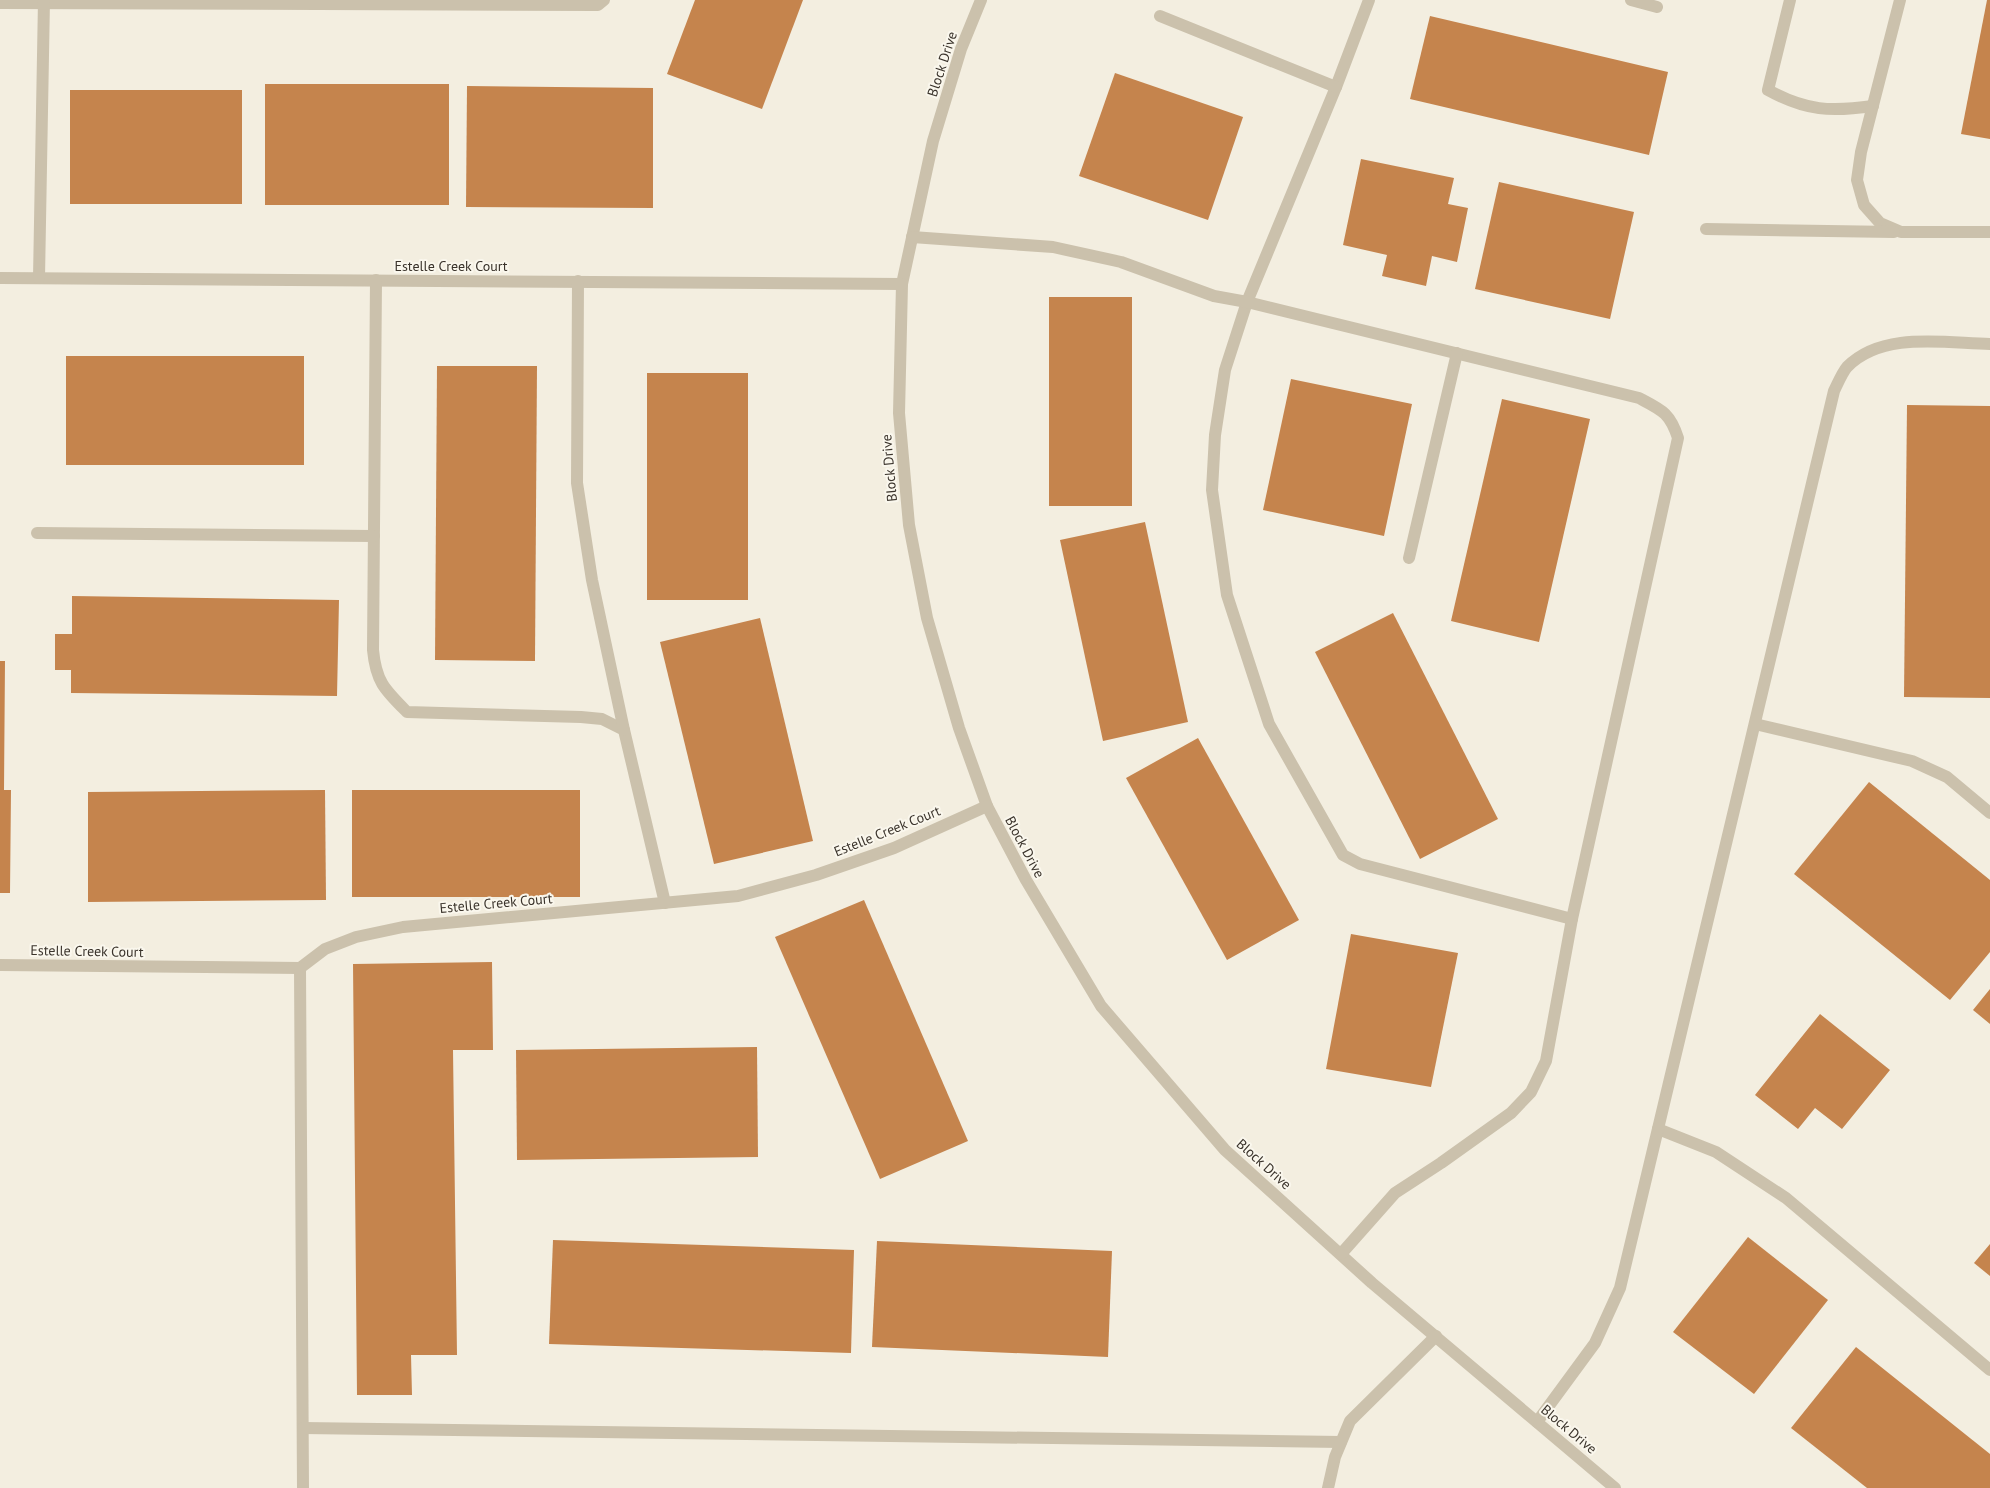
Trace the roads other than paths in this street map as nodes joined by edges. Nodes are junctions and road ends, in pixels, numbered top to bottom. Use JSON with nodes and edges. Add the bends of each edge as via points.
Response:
{"nodes":[{"id":1,"x":604,"y":0,"type":"edge"},
{"id":2,"x":981,"y":0,"type":"edge"},
{"id":3,"x":1369,"y":0,"type":"edge"},
{"id":4,"x":1631,"y":0,"type":"edge"},
{"id":5,"x":1790,"y":0,"type":"edge"},
{"id":6,"x":1900,"y":0,"type":"edge"},
{"id":7,"x":44,"y":1,"type":"edge"},
{"id":8,"x":0,"y":2,"type":"edge"},
{"id":9,"x":1657,"y":7,"type":"dead end"},
{"id":10,"x":1160,"y":16,"type":"dead end"},
{"id":11,"x":1336,"y":87,"type":"junction"},
{"id":12,"x":1873,"y":106,"type":"junction"},
{"id":13,"x":1706,"y":229,"type":"dead end"},
{"id":14,"x":1901,"y":232,"type":"junction"},
{"id":15,"x":1990,"y":232,"type":"edge"},
{"id":16,"x":912,"y":237,"type":"junction"},
{"id":17,"x":0,"y":278,"type":"edge"},
{"id":18,"x":39,"y":278,"type":"junction"},
{"id":19,"x":376,"y":280,"type":"junction"},
{"id":20,"x":578,"y":282,"type":"junction"},
{"id":21,"x":902,"y":284,"type":"junction"},
{"id":22,"x":1247,"y":302,"type":"junction"},
{"id":23,"x":1990,"y":344,"type":"edge"},
{"id":24,"x":1457,"y":353,"type":"junction"},
{"id":25,"x":37,"y":532,"type":"dead end"},
{"id":26,"x":374,"y":536,"type":"junction"},
{"id":27,"x":1408,"y":558,"type":"dead end"},
{"id":28,"x":1755,"y":724,"type":"junction"},
{"id":29,"x":624,"y":730,"type":"junction"},
{"id":30,"x":987,"y":806,"type":"junction"},
{"id":31,"x":1990,"y":813,"type":"edge"},
{"id":32,"x":665,"y":902,"type":"junction"},
{"id":33,"x":1572,"y":919,"type":"junction"},
{"id":34,"x":0,"y":965,"type":"edge"},
{"id":35,"x":300,"y":968,"type":"junction"},
{"id":36,"x":1658,"y":1129,"type":"junction"},
{"id":37,"x":1341,"y":1254,"type":"junction"},
{"id":38,"x":1436,"y":1336,"type":"junction"},
{"id":39,"x":1990,"y":1370,"type":"edge"},
{"id":40,"x":1537,"y":1422,"type":"junction"},
{"id":41,"x":302,"y":1428,"type":"junction"},
{"id":42,"x":1341,"y":1442,"type":"junction"},
{"id":43,"x":303,"y":1488,"type":"edge"},
{"id":44,"x":1328,"y":1488,"type":"edge"},
{"id":45,"x":1616,"y":1488,"type":"edge"}],
"edges":[{"from":1,"to":7,"type":"street","via":[[598,5]]},
{"from":2,"to":16,"type":"street","name":"Block Drive","via":[[933,141]]},
{"from":3,"to":11,"type":"street"},
{"from":4,"to":9,"type":"street"},
{"from":5,"to":12,"type":"street","via":[[1768,90],[1809,108],[1838,111]]},
{"from":6,"to":12,"type":"street"},
{"from":7,"to":8,"type":"street"},
{"from":7,"to":18,"type":"street"},
{"from":10,"to":11,"type":"street"},
{"from":11,"to":22,"type":"street"},
{"from":12,"to":14,"type":"street","via":[[1857,180],[1864,205],[1880,223]]},
{"from":13,"to":14,"type":"street"},
{"from":14,"to":15,"type":"street"},
{"from":16,"to":21,"type":"street","name":"Block Drive"},
{"from":16,"to":22,"type":"street","via":[[1053,247],[1121,262],[1214,296]]},
{"from":17,"to":18,"type":"street","name":"Estelle Creek Court"},
{"from":18,"to":19,"type":"street","name":"Estelle Creek Court"},
{"from":19,"to":20,"type":"street","name":"Estelle Creek Court"},
{"from":19,"to":26,"type":"street"},
{"from":20,"to":21,"type":"street","name":"Estelle Creek Court"},
{"from":20,"to":29,"type":"street","via":[[577,483],[592,580]]},
{"from":21,"to":30,"type":"street","name":"Block Drive","via":[[899,413],[909,525],[927,618],[959,728]]},
{"from":22,"to":24,"type":"street"},
{"from":22,"to":33,"type":"street","via":[[1226,370],[1215,435],[1212,490],[1227,595],[1269,724],[1343,855],[1360,864]]},
{"from":23,"to":28,"type":"street","via":[[1899,342],[1864,354],[1846,368],[1834,391]]},
{"from":24,"to":27,"type":"street"},
{"from":24,"to":33,"type":"street","via":[[1639,398],[1662,410],[1672,420],[1678,438]]},
{"from":25,"to":26,"type":"street"},
{"from":26,"to":29,"type":"street","via":[[375,665],[382,685],[407,712],[581,716],[602,719]]},
{"from":28,"to":31,"type":"street","via":[[1912,761],[1947,777]]},
{"from":28,"to":36,"type":"street"},
{"from":29,"to":32,"type":"street"},
{"from":30,"to":32,"type":"street","name":"Estelle Creek Court","via":[[894,848],[816,875],[738,896]]},
{"from":30,"to":37,"type":"street","name":"Block Drive","via":[[1026,880],[1101,1006],[1226,1150]]},
{"from":32,"to":35,"type":"street","name":"Estelle Creek Court","via":[[404,927],[356,937],[325,949]]},
{"from":33,"to":37,"type":"street","via":[[1546,1061],[1530,1092],[1511,1113],[1395,1193]]},
{"from":34,"to":35,"type":"street","name":"Estelle Creek Court"},
{"from":35,"to":41,"type":"street"},
{"from":36,"to":39,"type":"street","via":[[1716,1152],[1786,1198]]},
{"from":36,"to":40,"type":"street","via":[[1620,1288],[1596,1343]]},
{"from":37,"to":38,"type":"street","name":"Block Drive"},
{"from":38,"to":40,"type":"street","name":"Block Drive"},
{"from":38,"to":42,"type":"street","via":[[1350,1421]]},
{"from":40,"to":45,"type":"street","name":"Block Drive"},
{"from":41,"to":42,"type":"street"},
{"from":41,"to":43,"type":"street"},
{"from":42,"to":44,"type":"street"}]}
